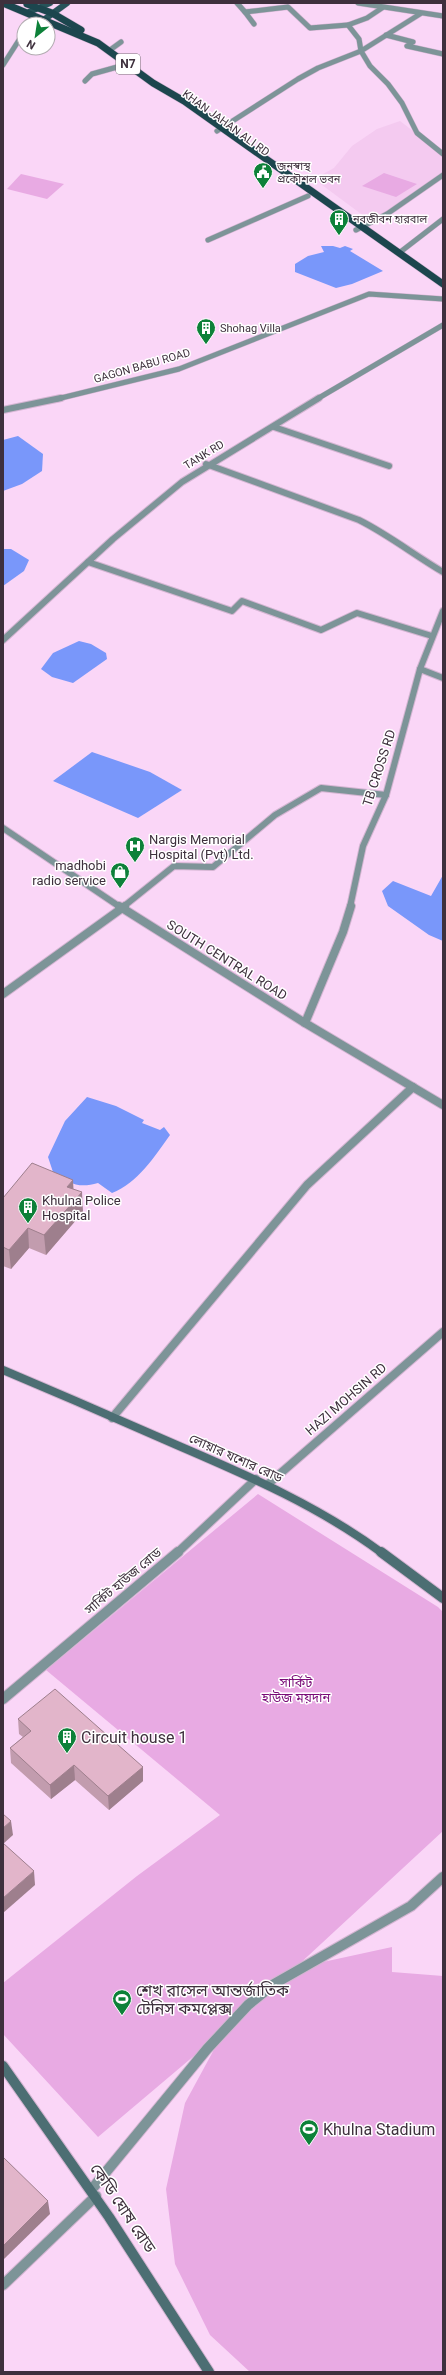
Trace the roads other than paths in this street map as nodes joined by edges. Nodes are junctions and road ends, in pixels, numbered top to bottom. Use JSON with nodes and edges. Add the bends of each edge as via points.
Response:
{"nodes":[{"id":1,"x":3,"y":3,"type":"edge"},
{"id":2,"x":24,"y":3,"type":"edge"},
{"id":3,"x":50,"y":3,"type":"edge"},
{"id":4,"x":67,"y":3,"type":"edge"},
{"id":5,"x":237,"y":3,"type":"edge"},
{"id":6,"x":283,"y":3,"type":"edge"},
{"id":7,"x":358,"y":3,"type":"edge"},
{"id":8,"x":288,"y":7,"type":"junction"},
{"id":9,"x":40,"y":8,"type":"junction"},
{"id":10,"x":382,"y":8,"type":"junction"},
{"id":11,"x":29,"y":12,"type":"junction"},
{"id":12,"x":245,"y":12,"type":"junction"},
{"id":13,"x":52,"y":13,"type":"junction"},
{"id":14,"x":420,"y":14,"type":"junction"},
{"id":15,"x":38,"y":16,"type":"edge"},
{"id":16,"x":48,"y":16,"type":"edge"},
{"id":17,"x":443,"y":16,"type":"edge"},
{"id":18,"x":56,"y":24,"type":"edge"},
{"id":19,"x":254,"y":24,"type":"dead end"},
{"id":20,"x":348,"y":25,"type":"junction"},
{"id":21,"x":83,"y":34,"type":"junction"},
{"id":22,"x":386,"y":35,"type":"junction"},
{"id":23,"x":122,"y":42,"type":"dead end"},
{"id":24,"x":16,"y":45,"type":"edge"},
{"id":25,"x":110,"y":50,"type":"junction"},
{"id":26,"x":361,"y":51,"type":"junction"},
{"id":27,"x":443,"y":54,"type":"edge"},
{"id":28,"x":128,"y":64,"type":"junction"},
{"id":29,"x":3,"y":65,"type":"edge"},
{"id":30,"x":85,"y":81,"type":"dead end"},
{"id":31,"x":219,"y":129,"type":"junction"},
{"id":32,"x":443,"y":154,"type":"edge"},
{"id":33,"x":443,"y":175,"type":"edge"},
{"id":34,"x":308,"y":196,"type":"junction"},
{"id":35,"x":443,"y":219,"type":"edge"},
{"id":36,"x":359,"y":228,"type":"junction"},
{"id":37,"x":208,"y":240,"type":"dead end"},
{"id":38,"x":399,"y":253,"type":"junction"},
{"id":39,"x":443,"y":284,"type":"edge"},
{"id":40,"x":443,"y":292,"type":"edge"},
{"id":41,"x":443,"y":299,"type":"edge"},
{"id":42,"x":443,"y":324,"type":"edge"},
{"id":43,"x":3,"y":410,"type":"edge"},
{"id":44,"x":274,"y":426,"type":"junction"},
{"id":45,"x":206,"y":464,"type":"junction"},
{"id":46,"x":389,"y":466,"type":"dead end"},
{"id":47,"x":88,"y":562,"type":"junction"},
{"id":48,"x":443,"y":572,"type":"edge"},
{"id":49,"x":443,"y":610,"type":"edge"},
{"id":50,"x":432,"y":636,"type":"junction"},
{"id":51,"x":3,"y":640,"type":"edge"},
{"id":52,"x":420,"y":669,"type":"junction"},
{"id":53,"x":443,"y":678,"type":"edge"},
{"id":54,"x":386,"y":796,"type":"junction"},
{"id":55,"x":3,"y":828,"type":"edge"},
{"id":56,"x":122,"y":908,"type":"junction"},
{"id":57,"x":3,"y":994,"type":"edge"},
{"id":58,"x":305,"y":1023,"type":"junction"},
{"id":59,"x":413,"y":1087,"type":"junction"},
{"id":60,"x":443,"y":1105,"type":"edge"},
{"id":61,"x":443,"y":1332,"type":"edge"},
{"id":62,"x":3,"y":1370,"type":"edge"},
{"id":63,"x":112,"y":1418,"type":"junction"},
{"id":64,"x":256,"y":1479,"type":"junction"},
{"id":65,"x":267,"y":1485,"type":"junction"},
{"id":66,"x":443,"y":1598,"type":"edge"},
{"id":67,"x":3,"y":1699,"type":"edge"},
{"id":68,"x":443,"y":1877,"type":"edge"},
{"id":69,"x":3,"y":2066,"type":"edge"},
{"id":70,"x":94,"y":2192,"type":"junction"},
{"id":71,"x":3,"y":2285,"type":"edge"},
{"id":72,"x":209,"y":2372,"type":"edge"}],
"edges":[{"from":1,"to":11,"type":"highway","number":"N7"},
{"from":2,"to":9,"type":"highway","number":"N7"},
{"from":3,"to":9,"type":"main road"},
{"from":4,"to":13,"type":"main road"},
{"from":5,"to":12,"type":"street"},
{"from":6,"to":8,"type":"street"},
{"from":7,"to":10,"type":"street"},
{"from":8,"to":12,"type":"street"},
{"from":8,"to":20,"type":"street","via":[[310,28]]},
{"from":9,"to":11,"type":"main road"},
{"from":9,"to":13,"type":"highway","number":"N7"},
{"from":10,"to":14,"type":"street"},
{"from":10,"to":20,"type":"street","via":[[367,18]]},
{"from":11,"to":15,"type":"highway","number":"N7"},
{"from":12,"to":19,"type":"street"},
{"from":13,"to":16,"type":"main road"},
{"from":13,"to":21,"type":"highway","name":"KHAN JAHAN ALI RD","number":"N7","via":[[80,28]]},
{"from":14,"to":17,"type":"street"},
{"from":14,"to":22,"type":"street"},
{"from":18,"to":21,"type":"highway","name":"KHAN JAHAN ALI RD","number":"N7"},
{"from":20,"to":26,"type":"street","via":[[359,39]]},
{"from":21,"to":25,"type":"highway","name":"KHAN JAHAN ALI RD","number":"N7"},
{"from":22,"to":26,"type":"street"},
{"from":22,"to":27,"type":"street","via":[[413,42],[407,46]]},
{"from":23,"to":25,"type":"street"},
{"from":24,"to":29,"type":"street"},
{"from":25,"to":28,"type":"highway","name":"KHAN JAHAN ALI RD","number":"N7"},
{"from":26,"to":31,"type":"street","via":[[318,68]]},
{"from":26,"to":32,"type":"street","via":[[370,66],[402,103],[417,133]]},
{"from":28,"to":30,"type":"street","via":[[92,74]]},
{"from":28,"to":31,"type":"highway","name":"KHAN JAHAN ALI RD","number":"N7","via":[[172,96],[177,103]]},
{"from":31,"to":34,"type":"highway","name":"KHAN JAHAN ALI RD","number":"N7"},
{"from":31,"to":36,"type":"highway","name":"KHAN JAHAN ALI RD","number":"N7"},
{"from":33,"to":36,"type":"street","via":[[387,214]]},
{"from":34,"to":36,"type":"highway","name":"KHAN JAHAN ALI RD","number":"N7"},
{"from":34,"to":37,"type":"street"},
{"from":35,"to":38,"type":"street"},
{"from":36,"to":38,"type":"highway","name":"KHAN JAHAN ALI RD","number":"N7"},
{"from":36,"to":40,"type":"highway","name":"KHAN JAHAN ALI RD","number":"N7"},
{"from":38,"to":39,"type":"highway","name":"KHAN JAHAN ALI RD","number":"N7"},
{"from":41,"to":43,"type":"street","name":"GAGON BABU ROAD","via":[[369,294],[179,369]]},
{"from":42,"to":44,"type":"street","name":"TANK RD"},
{"from":44,"to":45,"type":"street","name":"TANK RD"},
{"from":44,"to":46,"type":"street"},
{"from":45,"to":47,"type":"street","name":"TANK RD"},
{"from":45,"to":48,"type":"street","via":[[359,520],[383,532]]},
{"from":47,"to":50,"type":"street","via":[[232,611],[242,601],[321,630],[357,614]]},
{"from":47,"to":51,"type":"street","name":"TANK RD"},
{"from":49,"to":50,"type":"street","name":"TB CROSS RD"},
{"from":50,"to":52,"type":"street","name":"TB CROSS RD"},
{"from":52,"to":53,"type":"street"},
{"from":52,"to":54,"type":"street","name":"TB CROSS RD"},
{"from":54,"to":56,"type":"street","via":[[320,788],[275,815],[213,867],[174,866]]},
{"from":54,"to":58,"type":"street","name":"TB CROSS RD","via":[[363,846],[356,888],[343,932]]},
{"from":55,"to":56,"type":"street","name":"SOUTH CENTRAL ROAD"},
{"from":56,"to":57,"type":"street"},
{"from":56,"to":58,"type":"street","name":"SOUTH CENTRAL ROAD"},
{"from":58,"to":59,"type":"street","name":"SOUTH CENTRAL ROAD"},
{"from":59,"to":60,"type":"street","name":"SOUTH CENTRAL ROAD"},
{"from":59,"to":63,"type":"street","via":[[307,1185]]},
{"from":61,"to":65,"type":"street","name":"HAZI MOHSIN RD"},
{"from":62,"to":63,"type":"main road","name":"লোয়ার যশোর রোড"},
{"from":63,"to":64,"type":"main road","name":"লোয়ার যশোর রোড"},
{"from":64,"to":65,"type":"main road","name":"লোয়ার যশোর রোড"},
{"from":64,"to":67,"type":"street","name":"সার্কিট হাউজ রোড","via":[[175,1555]]},
{"from":65,"to":66,"type":"main road","name":"লোয়ার যশোর রোড","via":[[362,1538]]},
{"from":68,"to":70,"type":"street","via":[[411,1906],[274,1984],[248,2005],[207,2049]]},
{"from":69,"to":70,"type":"main road","name":"কেডি ঘোষ রোড"},
{"from":70,"to":71,"type":"street"},
{"from":70,"to":72,"type":"main road","name":"কেডি ঘোষ রোড"}]}
